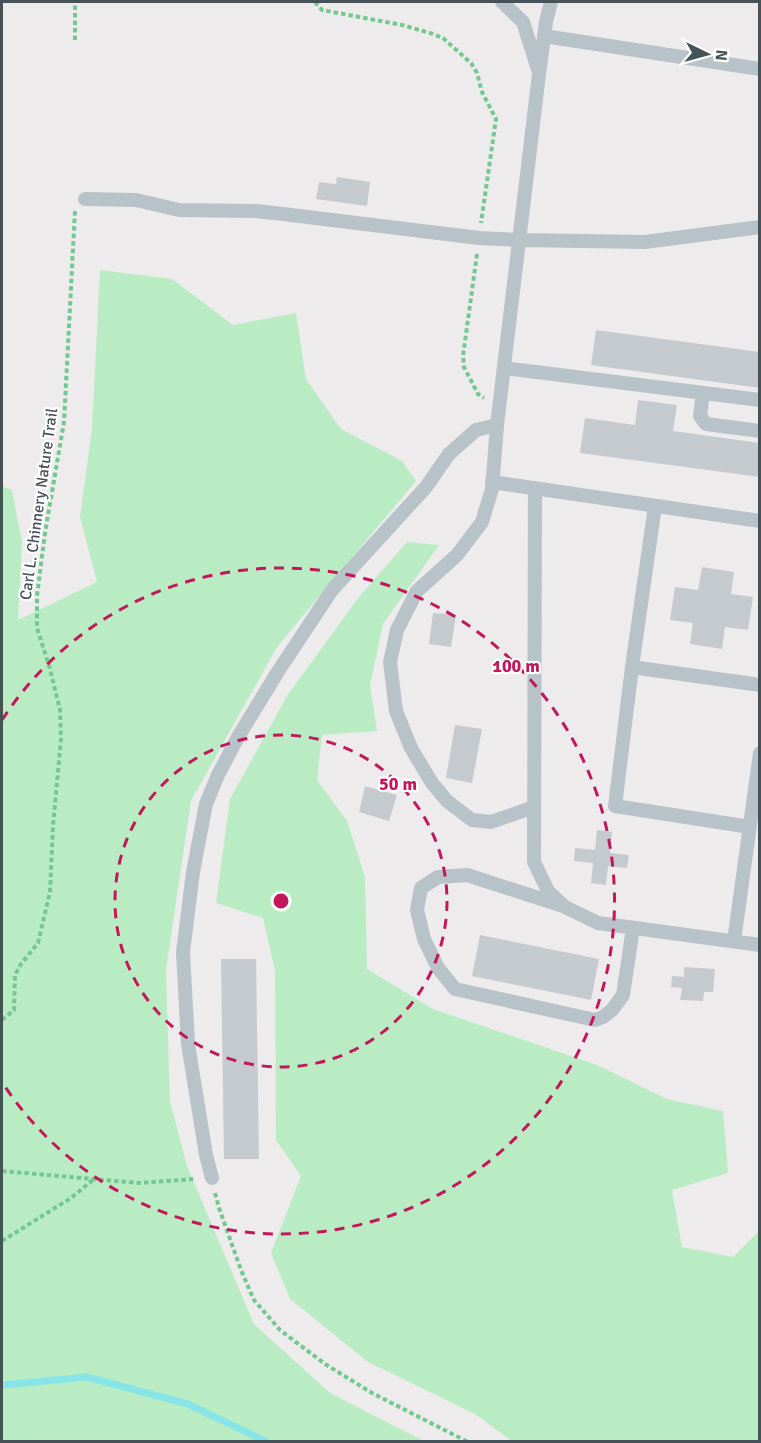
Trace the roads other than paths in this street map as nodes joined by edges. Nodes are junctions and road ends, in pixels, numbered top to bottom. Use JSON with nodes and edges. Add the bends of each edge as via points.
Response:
{"nodes":[{"id":1,"x":502,"y":2,"type":"edge"},
{"id":2,"x":551,"y":2,"type":"edge"},
{"id":3,"x":544,"y":36,"type":"junction"},
{"id":4,"x":759,"y":69,"type":"edge"},
{"id":5,"x":539,"y":74,"type":"junction"},
{"id":6,"x":85,"y":199,"type":"road end"},
{"id":7,"x":759,"y":227,"type":"edge"},
{"id":8,"x":520,"y":240,"type":"junction"},
{"id":9,"x":504,"y":368,"type":"junction"},
{"id":10,"x":703,"y":393,"type":"junction"},
{"id":11,"x":759,"y":400,"type":"edge"},
{"id":12,"x":497,"y":425,"type":"junction"},
{"id":13,"x":759,"y":432,"type":"edge"},
{"id":14,"x":492,"y":482,"type":"junction"},
{"id":15,"x":535,"y":488,"type":"junction"},
{"id":16,"x":655,"y":506,"type":"junction"},
{"id":17,"x":759,"y":521,"type":"edge"},
{"id":18,"x":632,"y":667,"type":"junction"},
{"id":19,"x":759,"y":684,"type":"edge"},
{"id":20,"x":759,"y":753,"type":"edge"},
{"id":21,"x":534,"y":807,"type":"junction"},
{"id":22,"x":750,"y":827,"type":"junction"},
{"id":23,"x":565,"y":907,"type":"junction"},
{"id":24,"x":633,"y":928,"type":"junction"},
{"id":25,"x":734,"y":941,"type":"junction"},
{"id":26,"x":759,"y":945,"type":"edge"},
{"id":27,"x":212,"y":1178,"type":"road end"}],
"edges":[{"from":1,"to":5,"type":"lane","via":[[523,22]]},
{"from":2,"to":3,"type":"lane"},
{"from":3,"to":4,"type":"lane"},
{"from":3,"to":5,"type":"lane"},
{"from":5,"to":8,"type":"lane"},
{"from":6,"to":8,"type":"lane","via":[[136,200],[179,210],[256,211]]},
{"from":7,"to":8,"type":"lane","via":[[645,242]]},
{"from":8,"to":9,"type":"lane"},
{"from":9,"to":10,"type":"lane"},
{"from":9,"to":12,"type":"lane"},
{"from":10,"to":11,"type":"lane"},
{"from":10,"to":13,"type":"lane","via":[[700,416],[706,424]]},
{"from":12,"to":14,"type":"lane"},
{"from":12,"to":27,"type":"lane","via":[[476,430],[449,454],[426,487],[332,590],[238,737],[206,804],[183,952],[188,1044]]},
{"from":14,"to":15,"type":"lane"},
{"from":14,"to":21,"type":"lane","via":[[482,522],[457,555],[417,591],[397,630],[390,662],[396,711],[411,748],[432,783],[447,801],[472,820],[490,822]]},
{"from":15,"to":16,"type":"lane"},
{"from":15,"to":21,"type":"lane"},
{"from":16,"to":17,"type":"lane"},
{"from":16,"to":18,"type":"lane"},
{"from":18,"to":19,"type":"lane"},
{"from":18,"to":22,"type":"lane","via":[[615,806]]},
{"from":20,"to":22,"type":"lane"},
{"from":21,"to":23,"type":"lane","via":[[534,862],[548,891]]},
{"from":22,"to":25,"type":"lane"},
{"from":23,"to":24,"type":"lane","via":[[598,922]]},
{"from":23,"to":24,"type":"lane","via":[[466,875],[438,877],[421,888],[417,910],[424,939],[438,968],[455,989],[594,1020],[612,1010],[623,995]]},
{"from":24,"to":25,"type":"lane"},
{"from":25,"to":26,"type":"lane"}]}
